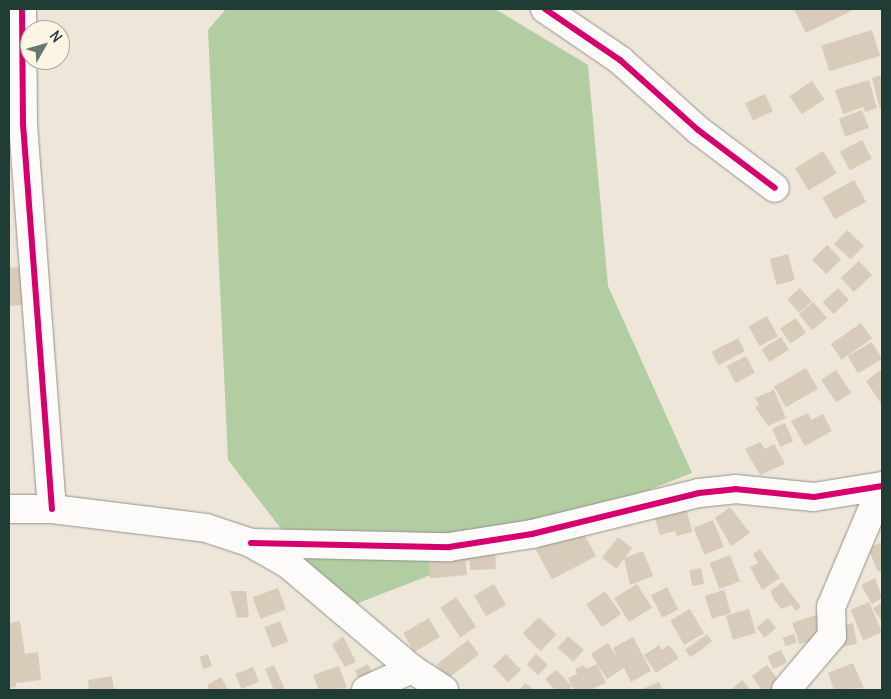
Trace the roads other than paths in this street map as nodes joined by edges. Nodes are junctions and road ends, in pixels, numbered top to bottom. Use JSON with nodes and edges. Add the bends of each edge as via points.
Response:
{"nodes":[{"id":1,"x":22,"y":9,"type":"edge"},
{"id":2,"x":544,"y":9,"type":"edge"},
{"id":3,"x":775,"y":188,"type":"dead end"},
{"id":4,"x":882,"y":486,"type":"edge"},
{"id":5,"x":9,"y":509,"type":"edge"},
{"id":6,"x":52,"y":509,"type":"junction"},
{"id":7,"x":251,"y":543,"type":"junction"},
{"id":8,"x":412,"y":669,"type":"junction"},
{"id":9,"x":366,"y":690,"type":"edge"},
{"id":10,"x":444,"y":690,"type":"edge"},
{"id":11,"x":786,"y":690,"type":"edge"}],
"edges":[{"from":1,"to":6,"type":"street","via":[[23,124]]},
{"from":2,"to":3,"type":"street","via":[[620,60],[698,130]]},
{"from":4,"to":7,"type":"street","via":[[814,497],[735,489],[699,493],[532,534],[449,547]]},
{"from":4,"to":11,"type":"street","via":[[831,607],[832,636]]},
{"from":5,"to":6,"type":"street"},
{"from":6,"to":7,"type":"street","via":[[206,528]]},
{"from":7,"to":8,"type":"street","via":[[295,570]]},
{"from":8,"to":9,"type":"street"},
{"from":8,"to":10,"type":"street"}]}
